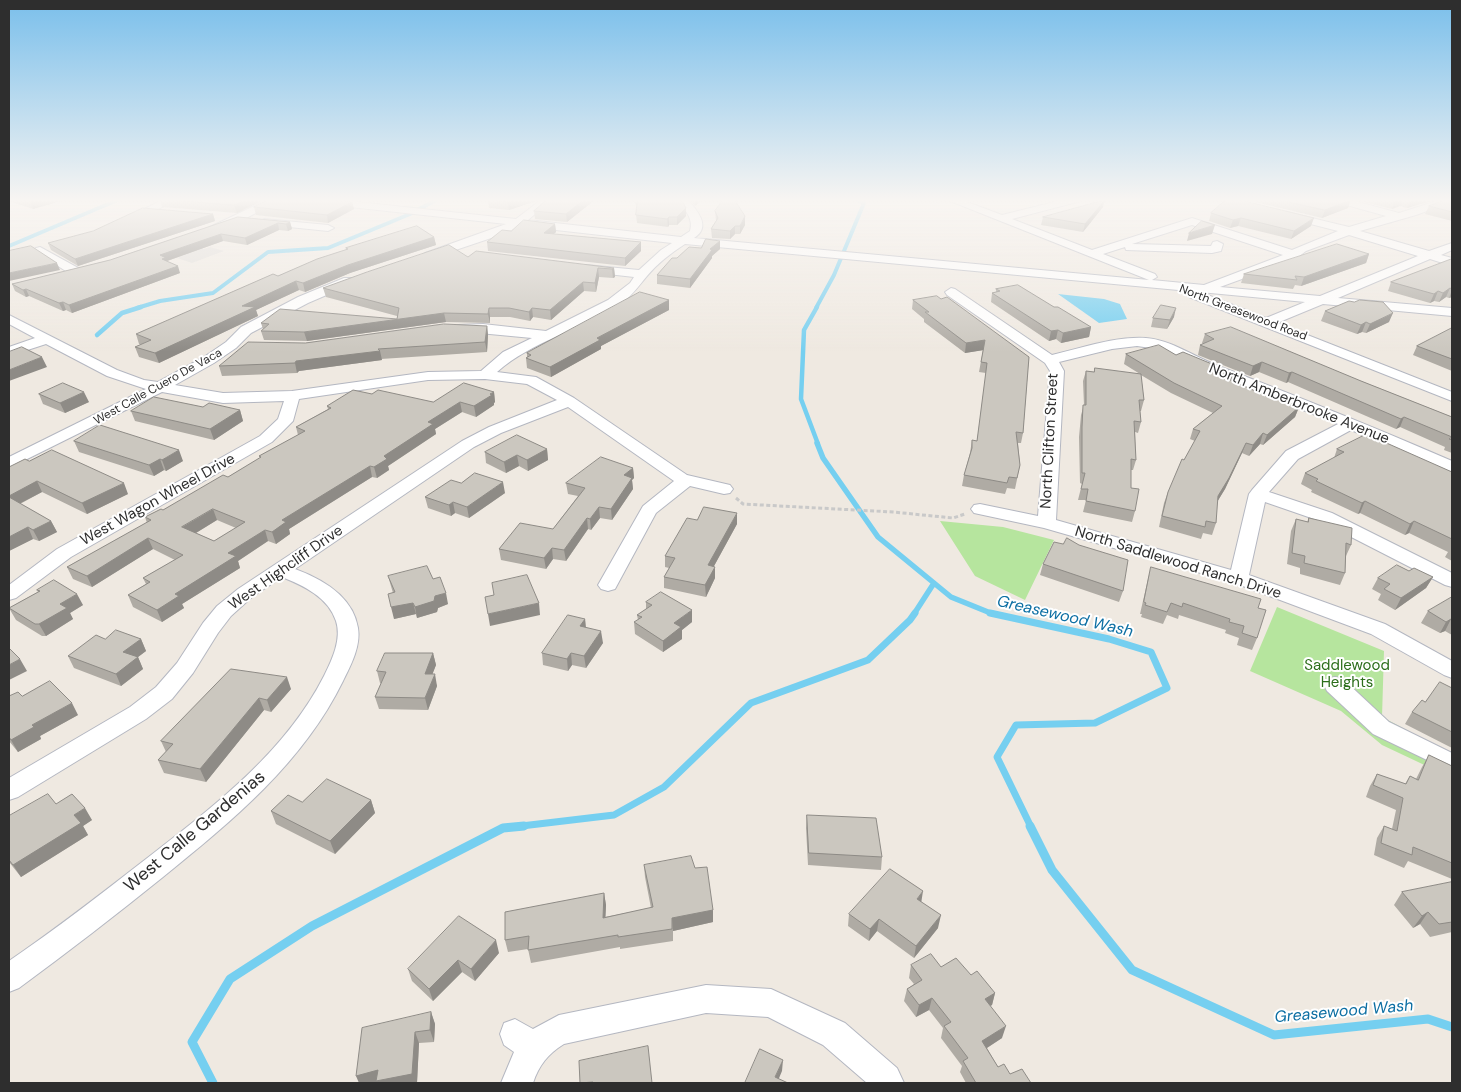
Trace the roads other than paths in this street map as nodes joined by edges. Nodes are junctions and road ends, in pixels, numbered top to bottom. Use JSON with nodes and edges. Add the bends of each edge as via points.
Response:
{"nodes":[{"id":1,"x":40,"y":250,"type":"edge"},
{"id":2,"x":444,"y":250,"type":"edge"},
{"id":3,"x":468,"y":250,"type":"edge"},
{"id":4,"x":669,"y":250,"type":"edge"},
{"id":5,"x":791,"y":250,"type":"edge"},
{"id":6,"x":1080,"y":250,"type":"edge"},
{"id":7,"x":1113,"y":250,"type":"edge"},
{"id":8,"x":1123,"y":250,"type":"edge"},
{"id":9,"x":1279,"y":250,"type":"edge"},
{"id":10,"x":1302,"y":250,"type":"edge"},
{"id":11,"x":1412,"y":250,"type":"edge"},
{"id":12,"x":1441,"y":250,"type":"edge"},
{"id":13,"x":474,"y":252,"type":"edge"},
{"id":14,"x":1294,"y":255,"type":"junction"},
{"id":15,"x":1428,"y":255,"type":"junction"},
{"id":16,"x":1096,"y":256,"type":"junction"},
{"id":17,"x":420,"y":258,"type":"edge"},
{"id":18,"x":1452,"y":262,"type":"edge"},
{"id":19,"x":576,"y":266,"type":"edge"},
{"id":20,"x":642,"y":274,"type":"junction"},
{"id":21,"x":364,"y":275,"type":"edge"},
{"id":22,"x":57,"y":276,"type":"edge"},
{"id":23,"x":1173,"y":286,"type":"junction"},
{"id":24,"x":1204,"y":288,"type":"junction"},
{"id":25,"x":951,"y":292,"type":"dead end"},
{"id":26,"x":1323,"y":299,"type":"junction"},
{"id":27,"x":1452,"y":312,"type":"edge"},
{"id":28,"x":9,"y":319,"type":"edge"},
{"id":29,"x":1268,"y":322,"type":"junction"},
{"id":30,"x":445,"y":328,"type":"edge"},
{"id":31,"x":544,"y":335,"type":"junction"},
{"id":32,"x":47,"y":339,"type":"junction"},
{"id":33,"x":231,"y":345,"type":"junction"},
{"id":34,"x":248,"y":346,"type":"edge"},
{"id":35,"x":9,"y":352,"type":"edge"},
{"id":36,"x":1050,"y":360,"type":"junction"},
{"id":37,"x":485,"y":375,"type":"junction"},
{"id":38,"x":158,"y":388,"type":"junction"},
{"id":39,"x":292,"y":396,"type":"junction"},
{"id":40,"x":1452,"y":397,"type":"edge"},
{"id":41,"x":569,"y":401,"type":"junction"},
{"id":42,"x":1352,"y":423,"type":"junction"},
{"id":43,"x":9,"y":463,"type":"edge"},
{"id":44,"x":1452,"y":467,"type":"edge"},
{"id":45,"x":687,"y":480,"type":"junction"},
{"id":46,"x":724,"y":489,"type":"road end"},
{"id":47,"x":1258,"y":494,"type":"junction"},
{"id":48,"x":980,"y":509,"type":"road end"},
{"id":49,"x":1047,"y":523,"type":"junction"},
{"id":50,"x":280,"y":570,"type":"junction"},
{"id":51,"x":1239,"y":578,"type":"junction"},
{"id":52,"x":1452,"y":581,"type":"edge"},
{"id":53,"x":608,"y":585,"type":"dead end"},
{"id":54,"x":9,"y":594,"type":"edge"},
{"id":55,"x":1452,"y":670,"type":"edge"},
{"id":56,"x":1335,"y":685,"type":"dead end"},
{"id":57,"x":1452,"y":763,"type":"edge"},
{"id":58,"x":9,"y":790,"type":"edge"},
{"id":59,"x":9,"y":978,"type":"edge"},
{"id":60,"x":517,"y":1083,"type":"edge"},
{"id":61,"x":888,"y":1083,"type":"edge"}],
"edges":[{"from":1,"to":22,"type":"street","via":[[80,271]]},
{"from":2,"to":17,"type":"street"},
{"from":3,"to":13,"type":"street"},
{"from":4,"to":20,"type":"street"},
{"from":5,"to":23,"type":"street"},
{"from":6,"to":16,"type":"street","name":"North Greasewood Road"},
{"from":7,"to":16,"type":"street"},
{"from":8,"to":16,"type":"street"},
{"from":9,"to":14,"type":"street"},
{"from":10,"to":14,"type":"street"},
{"from":11,"to":15,"type":"street"},
{"from":12,"to":15,"type":"street"},
{"from":14,"to":24,"type":"street"},
{"from":15,"to":18,"type":"street"},
{"from":15,"to":26,"type":"street"},
{"from":16,"to":23,"type":"street","name":"North Greasewood Road"},
{"from":19,"to":20,"type":"street"},
{"from":20,"to":31,"type":"street","via":[[635,285],[613,303]]},
{"from":21,"to":33,"type":"street","name":"West Calle Cuero De Vaca","via":[[303,300],[246,330]]},
{"from":23,"to":24,"type":"street"},
{"from":23,"to":29,"type":"street","name":"North Greasewood Road"},
{"from":24,"to":26,"type":"street"},
{"from":25,"to":36,"type":"street","name":"North Clifton Street"},
{"from":26,"to":27,"type":"street"},
{"from":26,"to":29,"type":"street"},
{"from":28,"to":32,"type":"street"},
{"from":29,"to":40,"type":"street","name":"North Greasewood Road"},
{"from":30,"to":31,"type":"street","via":[[483,328]]},
{"from":31,"to":37,"type":"street","via":[[508,354]]},
{"from":32,"to":35,"type":"street"},
{"from":32,"to":38,"type":"street","via":[[112,373]]},
{"from":33,"to":34,"type":"street"},
{"from":33,"to":38,"type":"street","name":"West Calle Cuero De Vaca"},
{"from":36,"to":42,"type":"street","name":"North Amberbrooke Avenue","via":[[1131,342],[1151,341],[1203,365]]},
{"from":36,"to":49,"type":"street","name":"North Clifton Street","via":[[1056,371]]},
{"from":37,"to":39,"type":"street","via":[[428,376]]},
{"from":37,"to":41,"type":"street","via":[[531,380]]},
{"from":38,"to":39,"type":"street","via":[[223,398]]},
{"from":38,"to":43,"type":"street","name":"West Calle Cuero De Vaca"},
{"from":39,"to":54,"type":"street","name":"West Wagon Wheel Drive","via":[[290,414],[266,439],[64,553]]},
{"from":41,"to":45,"type":"street"},
{"from":41,"to":50,"type":"street","name":"West Highcliff Drive","via":[[468,444]]},
{"from":42,"to":44,"type":"street","name":"North Amberbrooke Avenue"},
{"from":42,"to":47,"type":"street","via":[[1292,455]]},
{"from":45,"to":46,"type":"street"},
{"from":45,"to":53,"type":"street","via":[[649,510]]},
{"from":47,"to":51,"type":"street"},
{"from":47,"to":52,"type":"street","via":[[1326,517]]},
{"from":48,"to":49,"type":"street","name":"North Saddlewood Ranch Drive"},
{"from":49,"to":51,"type":"street","name":"North Saddlewood Ranch Drive"},
{"from":50,"to":58,"type":"street","name":"West Highcliff Drive","via":[[224,611],[164,693],[138,713]]},
{"from":50,"to":59,"type":"street","name":"West Calle Gardenias","via":[[311,582],[326,592],[337,602],[347,622],[347,651],[328,694],[277,762],[213,822],[75,931]]},
{"from":51,"to":55,"type":"street","name":"North Saddlewood Ranch Drive","via":[[1378,629]]},
{"from":56,"to":57,"type":"street","via":[[1381,728]]},
{"from":60,"to":61,"type":"street","via":[[528,1056],[524,1040],[542,1039],[574,1026],[706,999],[772,1002],[834,1034]]}]}
